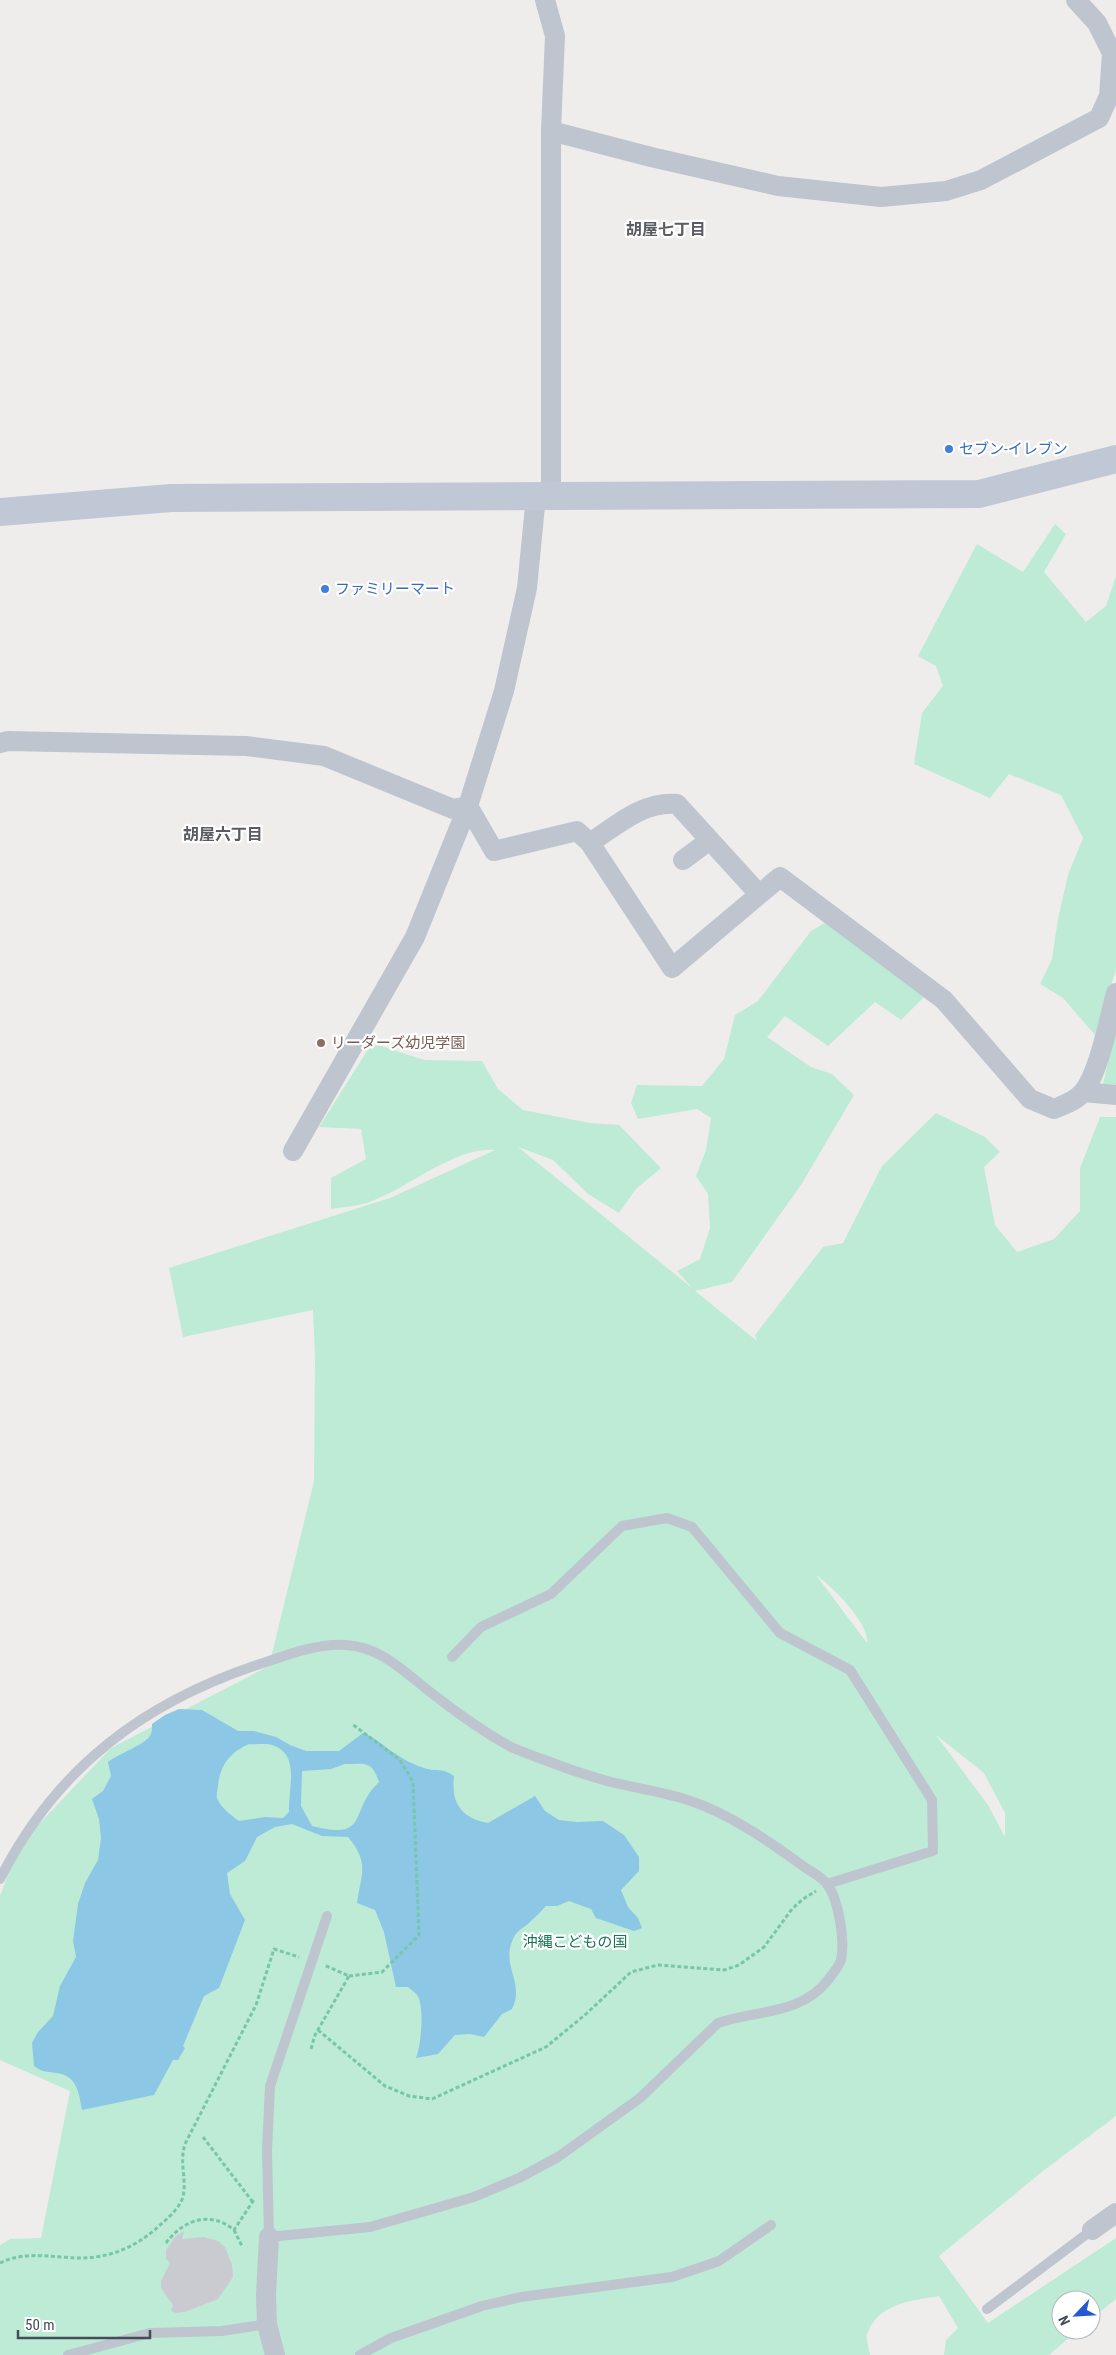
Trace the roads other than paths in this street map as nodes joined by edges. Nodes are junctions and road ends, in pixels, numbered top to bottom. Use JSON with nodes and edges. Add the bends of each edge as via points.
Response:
{"nodes":[{"id":1,"x":546,"y":0,"type":"edge"},
{"id":2,"x":1076,"y":0,"type":"edge"},
{"id":3,"x":551,"y":131,"type":"junction"},
{"id":4,"x":1116,"y":459,"type":"edge"},
{"id":5,"x":543,"y":496,"type":"junction"},
{"id":6,"x":0,"y":512,"type":"edge"},
{"id":7,"x":0,"y":743,"type":"edge"},
{"id":8,"x":468,"y":806,"type":"junction"},
{"id":9,"x":710,"y":840,"type":"junction"},
{"id":10,"x":590,"y":843,"type":"junction"},
{"id":11,"x":683,"y":860,"type":"dead end"},
{"id":12,"x":759,"y":894,"type":"junction"},
{"id":13,"x":1116,"y":993,"type":"edge"},
{"id":14,"x":1083,"y":1092,"type":"junction"},
{"id":15,"x":1116,"y":1095,"type":"edge"},
{"id":16,"x":293,"y":1151,"type":"dead end"},
{"id":17,"x":452,"y":1657,"type":"dead end"},
{"id":18,"x":0,"y":1879,"type":"edge"},
{"id":19,"x":827,"y":1884,"type":"junction"},
{"id":20,"x":327,"y":1916,"type":"dead end"},
{"id":21,"x":1116,"y":2213,"type":"edge"},
{"id":22,"x":771,"y":2225,"type":"dead end"},
{"id":23,"x":1092,"y":2230,"type":"joint"},
{"id":24,"x":269,"y":2236,"type":"junction"},
{"id":25,"x":987,"y":2309,"type":"dead end"},
{"id":26,"x":266,"y":2324,"type":"junction"},
{"id":27,"x":68,"y":2355,"type":"edge"},
{"id":28,"x":275,"y":2355,"type":"edge"},
{"id":29,"x":360,"y":2355,"type":"edge"}],
"edges":[{"from":1,"to":3,"type":"street","via":[[556,36]]},
{"from":2,"to":3,"type":"street","via":[[1097,23],[1112,52],[1109,96],[1099,118],[981,180],[946,191],[881,197],[778,186]]},
{"from":3,"to":5,"type":"street"},
{"from":4,"to":5,"type":"street","via":[[979,494]]},
{"from":5,"to":6,"type":"street","via":[[171,498]]},
{"from":5,"to":8,"type":"street","via":[[504,691]]},
{"from":7,"to":8,"type":"street","via":[[246,746],[324,756],[453,809]]},
{"from":8,"to":10,"type":"street","via":[[494,851],[577,832]]},
{"from":8,"to":16,"type":"street","via":[[415,937]]},
{"from":9,"to":10,"type":"street","via":[[677,804],[662,803],[635,812]]},
{"from":9,"to":11,"type":"street"},
{"from":9,"to":12,"type":"street"},
{"from":10,"to":12,"type":"street","via":[[672,968]]},
{"from":12,"to":14,"type":"street","via":[[780,877],[944,1000],[1030,1099],[1054,1109]]},
{"from":13,"to":14,"type":"street","via":[[1097,1063]]},
{"from":14,"to":15,"type":"street"},
{"from":17,"to":19,"type":"lane","via":[[481,1627],[551,1594],[622,1526],[667,1518],[692,1527],[780,1633],[850,1670],[932,1800],[933,1851]]},
{"from":18,"to":19,"type":"lane","via":[[10,1858],[45,1808],[82,1764],[124,1731],[168,1702],[226,1675],[296,1652],[343,1644],[384,1655],[439,1699],[510,1746],[575,1771],[687,1800],[726,1816],[774,1845]]},
{"from":19,"to":24,"type":"lane","via":[[840,1916],[841,1963],[819,1992],[779,2011],[718,2023],[640,2098],[558,2157],[474,2198],[370,2227]]},
{"from":20,"to":24,"type":"lane","via":[[270,2086],[267,2150]]},
{"from":21,"to":23,"type":"street"},
{"from":22,"to":29,"type":"lane","via":[[719,2261],[672,2277],[521,2297],[482,2306],[391,2338]]},
{"from":23,"to":25,"type":"lane"},
{"from":24,"to":26,"type":"street"},
{"from":26,"to":27,"type":"lane","via":[[222,2331],[150,2334]]},
{"from":26,"to":28,"type":"street"}]}
